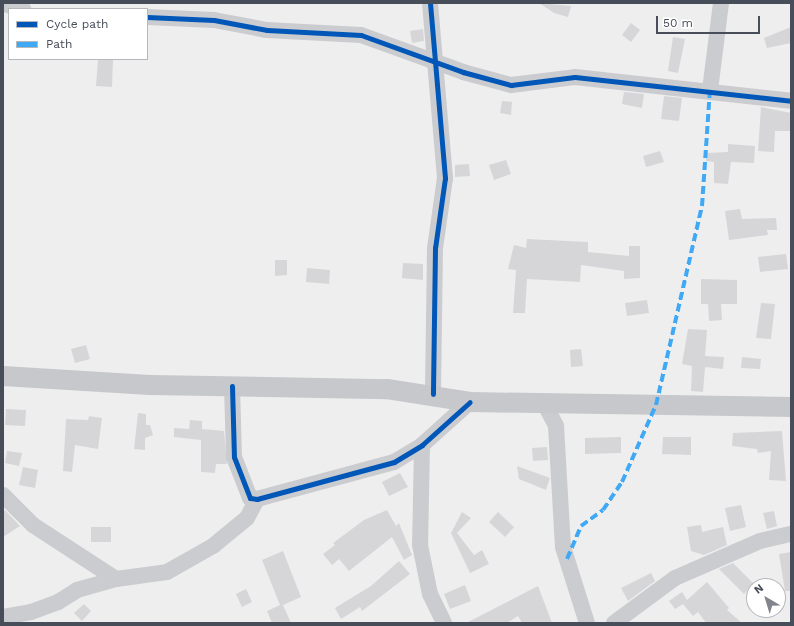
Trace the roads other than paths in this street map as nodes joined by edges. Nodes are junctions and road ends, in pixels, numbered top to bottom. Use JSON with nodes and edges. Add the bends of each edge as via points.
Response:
{"nodes":[{"id":1,"x":430,"y":3,"type":"edge"},
{"id":2,"x":722,"y":3,"type":"edge"},
{"id":3,"x":3,"y":4,"type":"edge"},
{"id":4,"x":20,"y":8,"type":"edge"},
{"id":5,"x":156,"y":13,"type":"edge"},
{"id":6,"x":438,"y":62,"type":"junction"},
{"id":7,"x":710,"y":90,"type":"junction"},
{"id":8,"x":791,"y":101,"type":"edge"},
{"id":9,"x":3,"y":376,"type":"edge"},
{"id":10,"x":232,"y":386,"type":"junction"},
{"id":11,"x":433,"y":394,"type":"junction"},
{"id":12,"x":470,"y":402,"type":"junction"},
{"id":13,"x":544,"y":403,"type":"junction"},
{"id":14,"x":791,"y":407,"type":"edge"},
{"id":15,"x":422,"y":445,"type":"junction"},
{"id":16,"x":3,"y":495,"type":"edge"},
{"id":17,"x":257,"y":499,"type":"junction"},
{"id":18,"x":791,"y":534,"type":"edge"},
{"id":19,"x":116,"y":579,"type":"junction"},
{"id":20,"x":3,"y":617,"type":"edge"},
{"id":21,"x":444,"y":623,"type":"edge"},
{"id":22,"x":587,"y":623,"type":"edge"},
{"id":23,"x":614,"y":623,"type":"edge"}],
"edges":[{"from":1,"to":6,"type":"street"},
{"from":2,"to":7,"type":"street"},
{"from":3,"to":4,"type":"street"},
{"from":5,"to":6,"type":"street","via":[[268,30],[361,35]]},
{"from":6,"to":7,"type":"street","via":[[511,85],[575,77]]},
{"from":6,"to":11,"type":"street","via":[[445,178],[435,248]]},
{"from":7,"to":8,"type":"street"},
{"from":9,"to":10,"type":"main road"},
{"from":10,"to":11,"type":"main road","via":[[387,389]]},
{"from":10,"to":17,"type":"street","via":[[234,457],[250,498]]},
{"from":11,"to":12,"type":"main road"},
{"from":12,"to":13,"type":"main road"},
{"from":12,"to":15,"type":"street"},
{"from":13,"to":14,"type":"main road"},
{"from":13,"to":22,"type":"street","via":[[556,426],[563,548]]},
{"from":15,"to":17,"type":"street","via":[[394,462]]},
{"from":15,"to":21,"type":"street","via":[[420,545],[430,594]]},
{"from":16,"to":19,"type":"street","via":[[33,525]]},
{"from":17,"to":19,"type":"street","via":[[246,518],[213,546],[167,572]]},
{"from":18,"to":23,"type":"street","via":[[760,541],[675,578]]},
{"from":19,"to":20,"type":"street","via":[[77,590],[58,602],[31,612]]}]}
